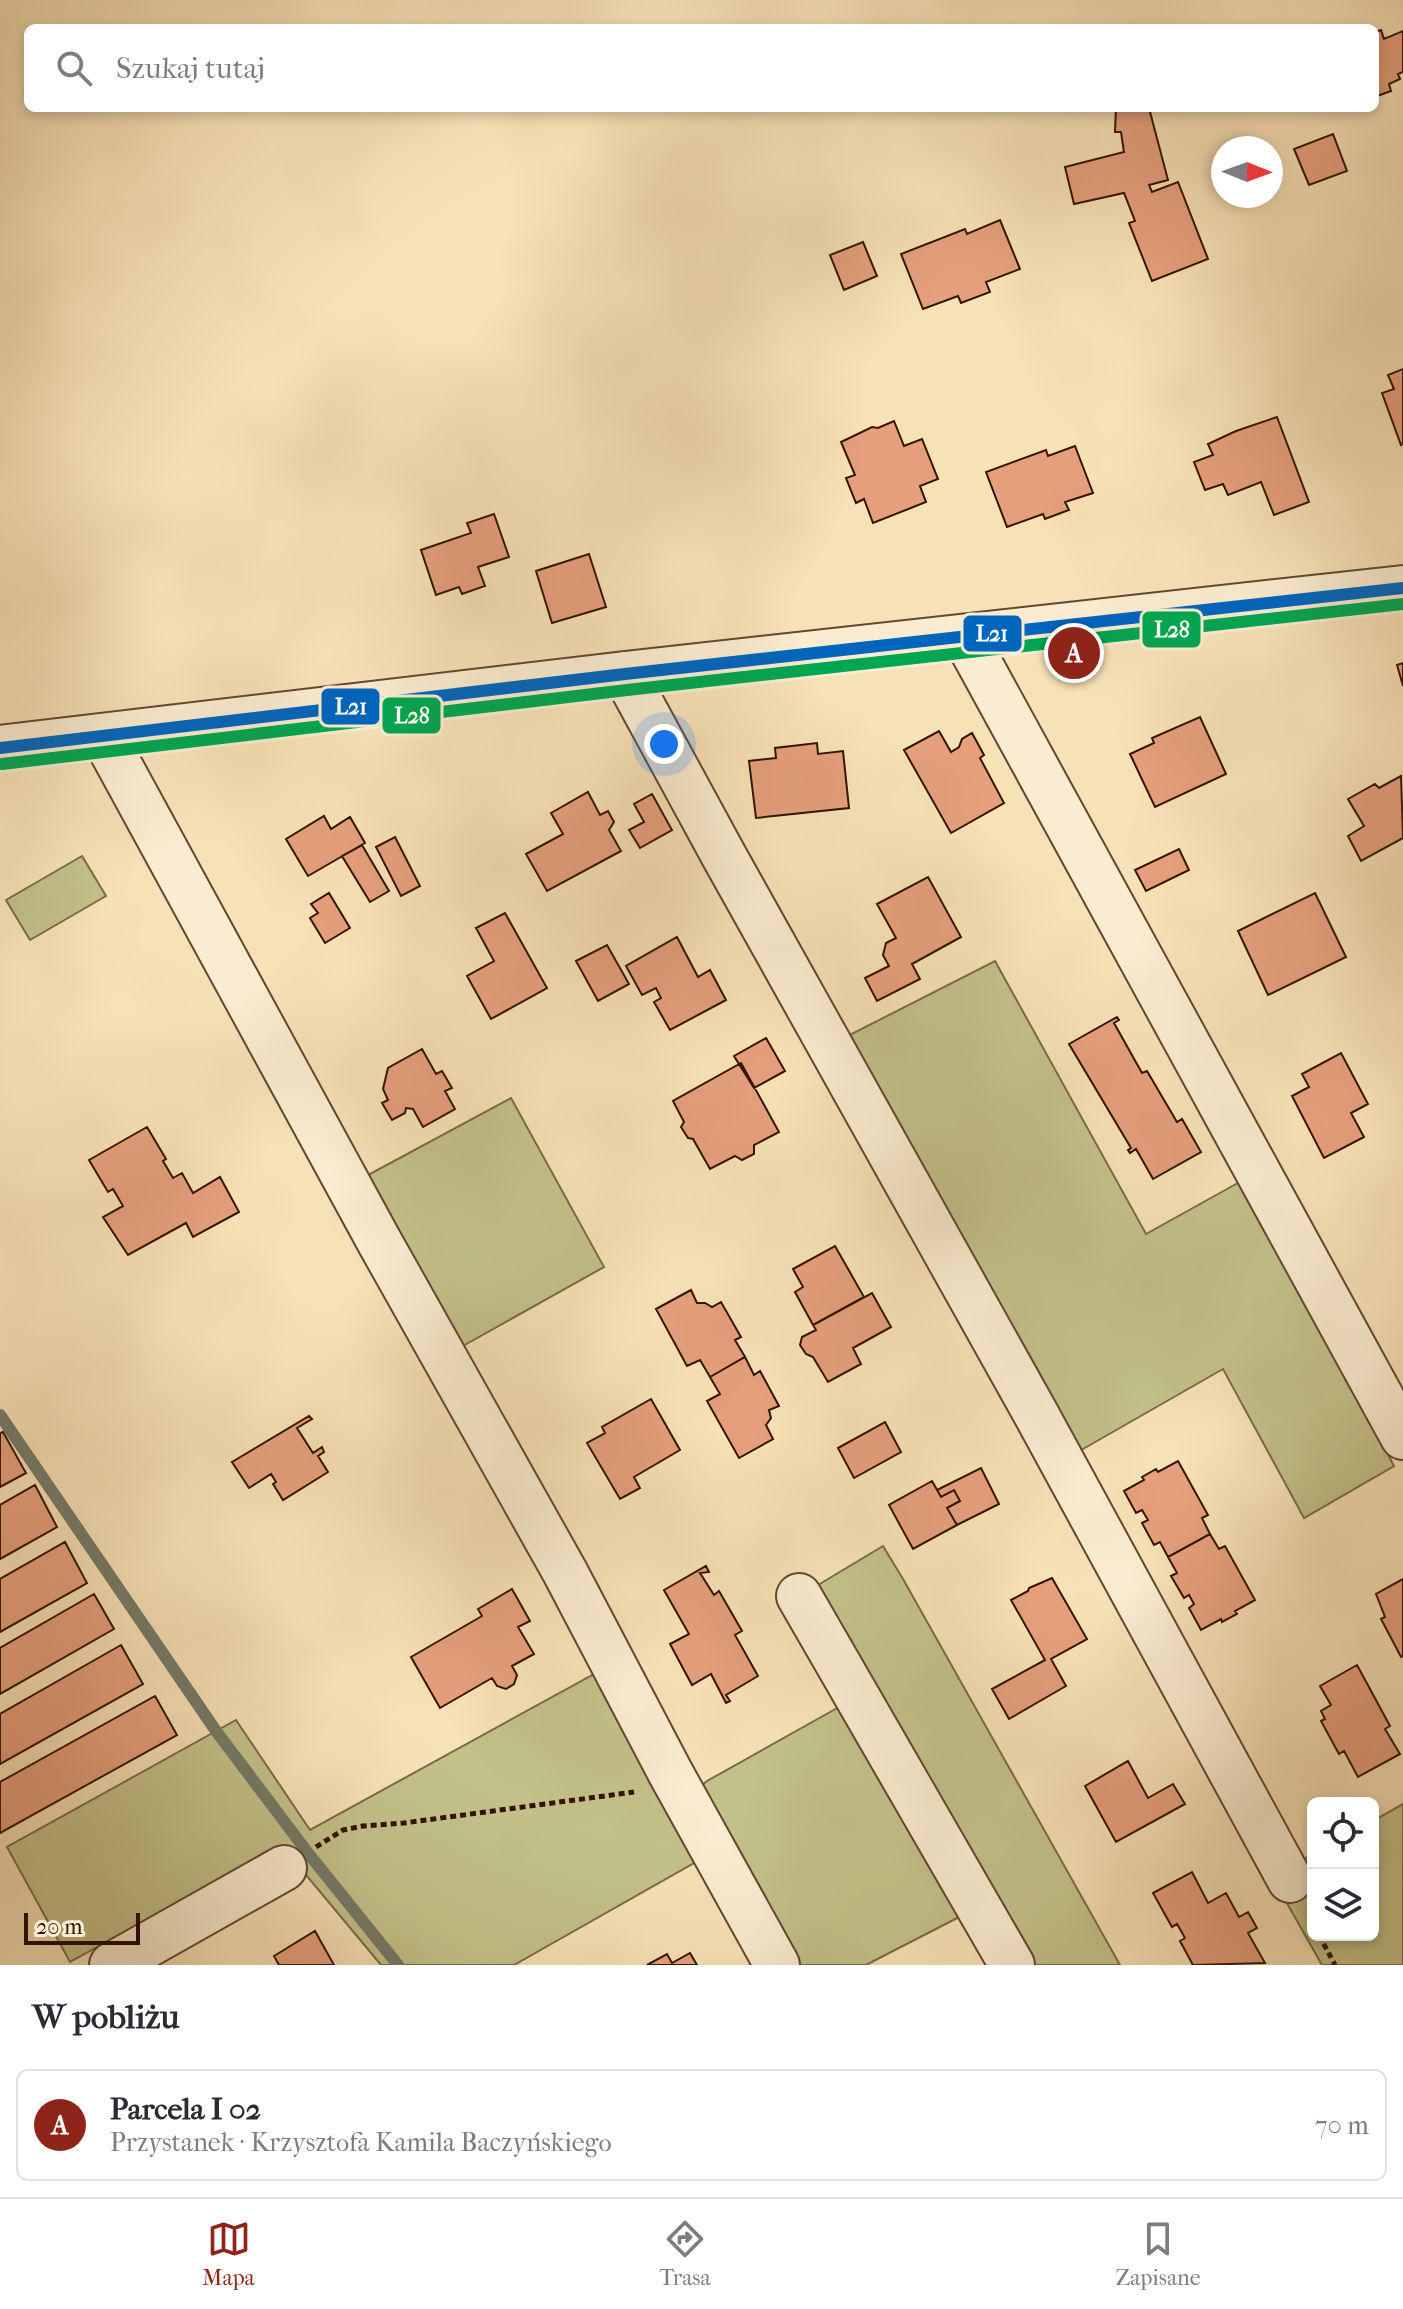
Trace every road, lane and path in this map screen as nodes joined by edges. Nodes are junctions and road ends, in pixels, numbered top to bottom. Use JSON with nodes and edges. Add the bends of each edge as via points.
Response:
{"nodes":[{"id":1,"x":1403,"y":588,"type":"edge"},
{"id":2,"x":965,"y":637,"type":"junction"},
{"id":3,"x":625,"y":674,"type":"junction"},
{"id":4,"x":104,"y":737,"type":"junction"},
{"id":5,"x":0,"y":748,"type":"edge"},
{"id":6,"x":1403,"y":1437,"type":"edge"},
{"id":7,"x":799,"y":1596,"type":"dead end"},
{"id":8,"x":670,"y":1772,"type":"junction"},
{"id":9,"x":300,"y":1858,"type":"joint"},
{"id":10,"x":1290,"y":1880,"type":"dead end"},
{"id":11,"x":1322,"y":1941,"type":"edge"},
{"id":12,"x":112,"y":1965,"type":"edge"},
{"id":13,"x":777,"y":1965,"type":"edge"},
{"id":14,"x":1012,"y":1965,"type":"edge"},
{"id":15,"x":1335,"y":1965,"type":"edge"}],
"edges":[{"from":1,"to":2,"type":"street"},
{"from":2,"to":3,"type":"street"},
{"from":2,"to":6,"type":"street"},
{"from":3,"to":4,"type":"street"},
{"from":3,"to":10,"type":"street"},
{"from":4,"to":5,"type":"street"},
{"from":4,"to":8,"type":"street"},
{"from":7,"to":14,"type":"street"},
{"from":8,"to":9,"type":"path","via":[[633,1793],[343,1830]]},
{"from":8,"to":13,"type":"street"},
{"from":9,"to":12,"type":"street"},
{"from":11,"to":15,"type":"path"}]}
